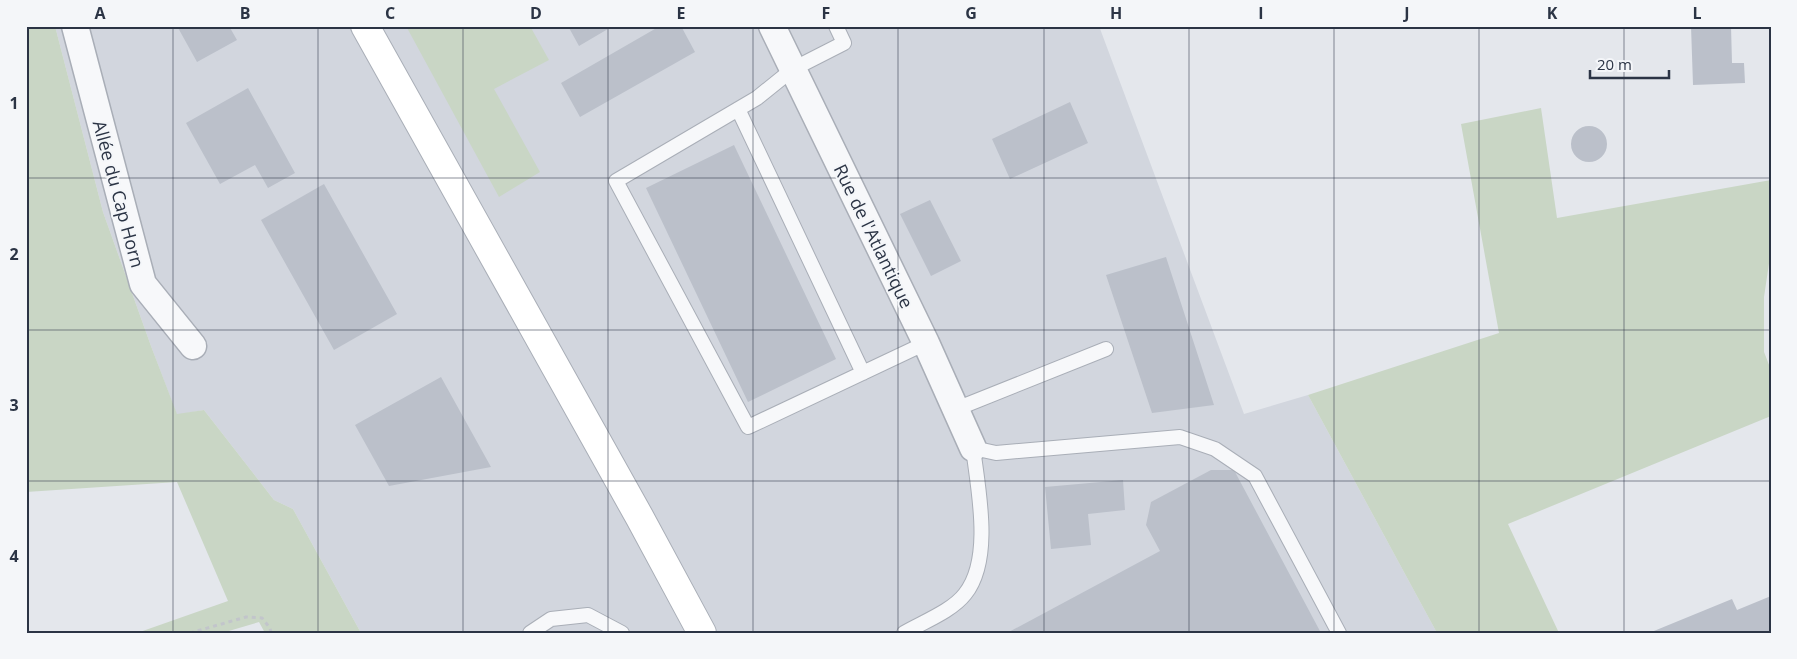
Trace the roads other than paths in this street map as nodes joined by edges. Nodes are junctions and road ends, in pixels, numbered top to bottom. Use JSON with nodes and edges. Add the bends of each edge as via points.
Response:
{"nodes":[{"id":1,"x":75,"y":26,"type":"edge"},
{"id":2,"x":365,"y":26,"type":"edge"},
{"id":3,"x":772,"y":26,"type":"edge"},
{"id":4,"x":836,"y":26,"type":"edge"},
{"id":5,"x":793,"y":69,"type":"junction"},
{"id":6,"x":738,"y":109,"type":"junction"},
{"id":7,"x":926,"y":343,"type":"junction"},
{"id":8,"x":193,"y":346,"type":"dead end"},
{"id":9,"x":1106,"y":349,"type":"dead end"},
{"id":10,"x":864,"y":373,"type":"junction"},
{"id":11,"x":956,"y":409,"type":"junction"},
{"id":12,"x":973,"y":448,"type":"junction"},
{"id":13,"x":530,"y":633,"type":"edge"},
{"id":14,"x":622,"y":633,"type":"edge"},
{"id":15,"x":702,"y":633,"type":"edge"},
{"id":16,"x":904,"y":633,"type":"edge"},
{"id":17,"x":1339,"y":633,"type":"edge"}],
"edges":[{"from":1,"to":8,"type":"street","name":"Allée du Cap Horn","via":[[143,284]]},
{"from":2,"to":15,"type":"main road"},
{"from":3,"to":5,"type":"street","name":"Rue de l'Atlantique"},
{"from":4,"to":5,"type":"lane","via":[[844,43]]},
{"from":5,"to":6,"type":"lane"},
{"from":5,"to":7,"type":"street","name":"Rue de l'Atlantique"},
{"from":6,"to":10,"type":"lane"},
{"from":6,"to":10,"type":"lane","via":[[616,181],[748,427]]},
{"from":7,"to":10,"type":"lane"},
{"from":7,"to":11,"type":"street","name":"Rue de l'Atlantique"},
{"from":9,"to":11,"type":"lane"},
{"from":11,"to":12,"type":"street","name":"Rue de l'Atlantique"},
{"from":12,"to":16,"type":"lane","via":[[982,523],[979,567],[965,594],[945,610]]},
{"from":12,"to":17,"type":"lane","via":[[996,453],[1180,437],[1215,449],[1255,476]]},
{"from":13,"to":14,"type":"lane","via":[[551,619],[588,614]]}]}
